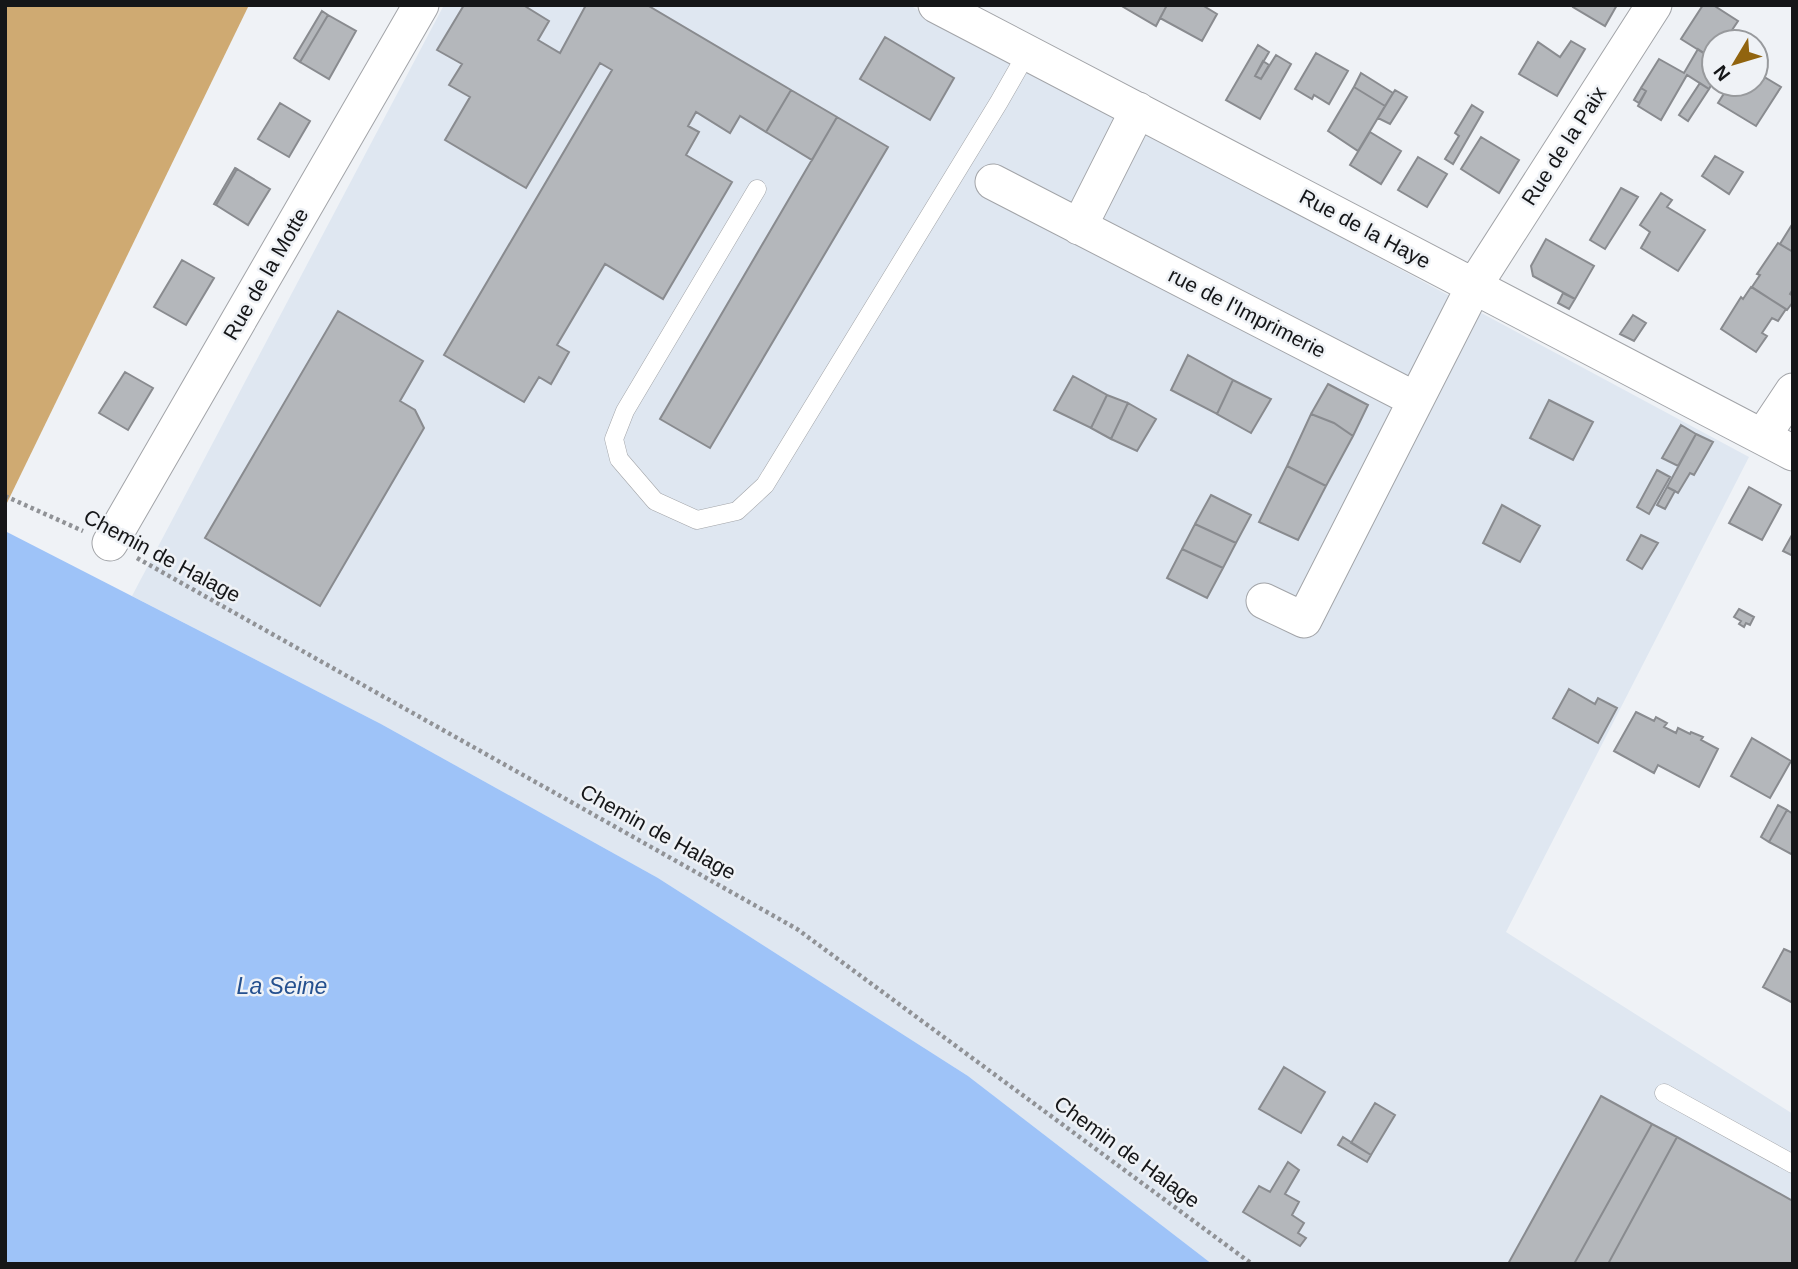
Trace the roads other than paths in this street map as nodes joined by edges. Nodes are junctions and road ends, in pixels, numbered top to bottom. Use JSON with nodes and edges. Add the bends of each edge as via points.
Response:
{"nodes":[{"id":1,"x":421,"y":5,"type":"edge"},
{"id":2,"x":936,"y":5,"type":"edge"},
{"id":3,"x":1654,"y":5,"type":"edge"},
{"id":4,"x":1027,"y":53,"type":"junction"},
{"id":5,"x":1138,"y":110,"type":"junction"},
{"id":6,"x":993,"y":182,"type":"dead end"},
{"id":7,"x":757,"y":189,"type":"dead end"},
{"id":8,"x":1079,"y":227,"type":"junction"},
{"id":9,"x":1474,"y":286,"type":"junction"},
{"id":10,"x":1793,"y":391,"type":"edge"},
{"id":11,"x":1416,"y":400,"type":"junction"},
{"id":12,"x":1778,"y":444,"type":"edge"},
{"id":13,"x":110,"y":543,"type":"road end"},
{"id":14,"x":1264,"y":601,"type":"dead end"},
{"id":15,"x":1664,"y":1093,"type":"dead end"},
{"id":16,"x":1793,"y":1164,"type":"edge"}],
"edges":[{"from":1,"to":13,"type":"street","name":"Rue de la Motte"},
{"from":2,"to":4,"type":"street","name":"Rue de la Haye"},
{"from":3,"to":9,"type":"street","name":"Rue de la Paix"},
{"from":4,"to":5,"type":"street","name":"Rue de la Haye"},
{"from":4,"to":7,"type":"lane","via":[[765,485],[737,511],[697,520],[655,501],[619,458],[614,439],[625,411]]},
{"from":5,"to":8,"type":"street"},
{"from":5,"to":9,"type":"street","name":"Rue de la Haye"},
{"from":6,"to":8,"type":"street","name":"rue de l'Imprimerie"},
{"from":8,"to":11,"type":"street","name":"rue de l'Imprimerie"},
{"from":9,"to":11,"type":"street"},
{"from":9,"to":12,"type":"street","name":"Rue de la Haye"},
{"from":10,"to":12,"type":"street"},
{"from":11,"to":14,"type":"street","via":[[1304,620]]},
{"from":15,"to":16,"type":"lane"}]}
